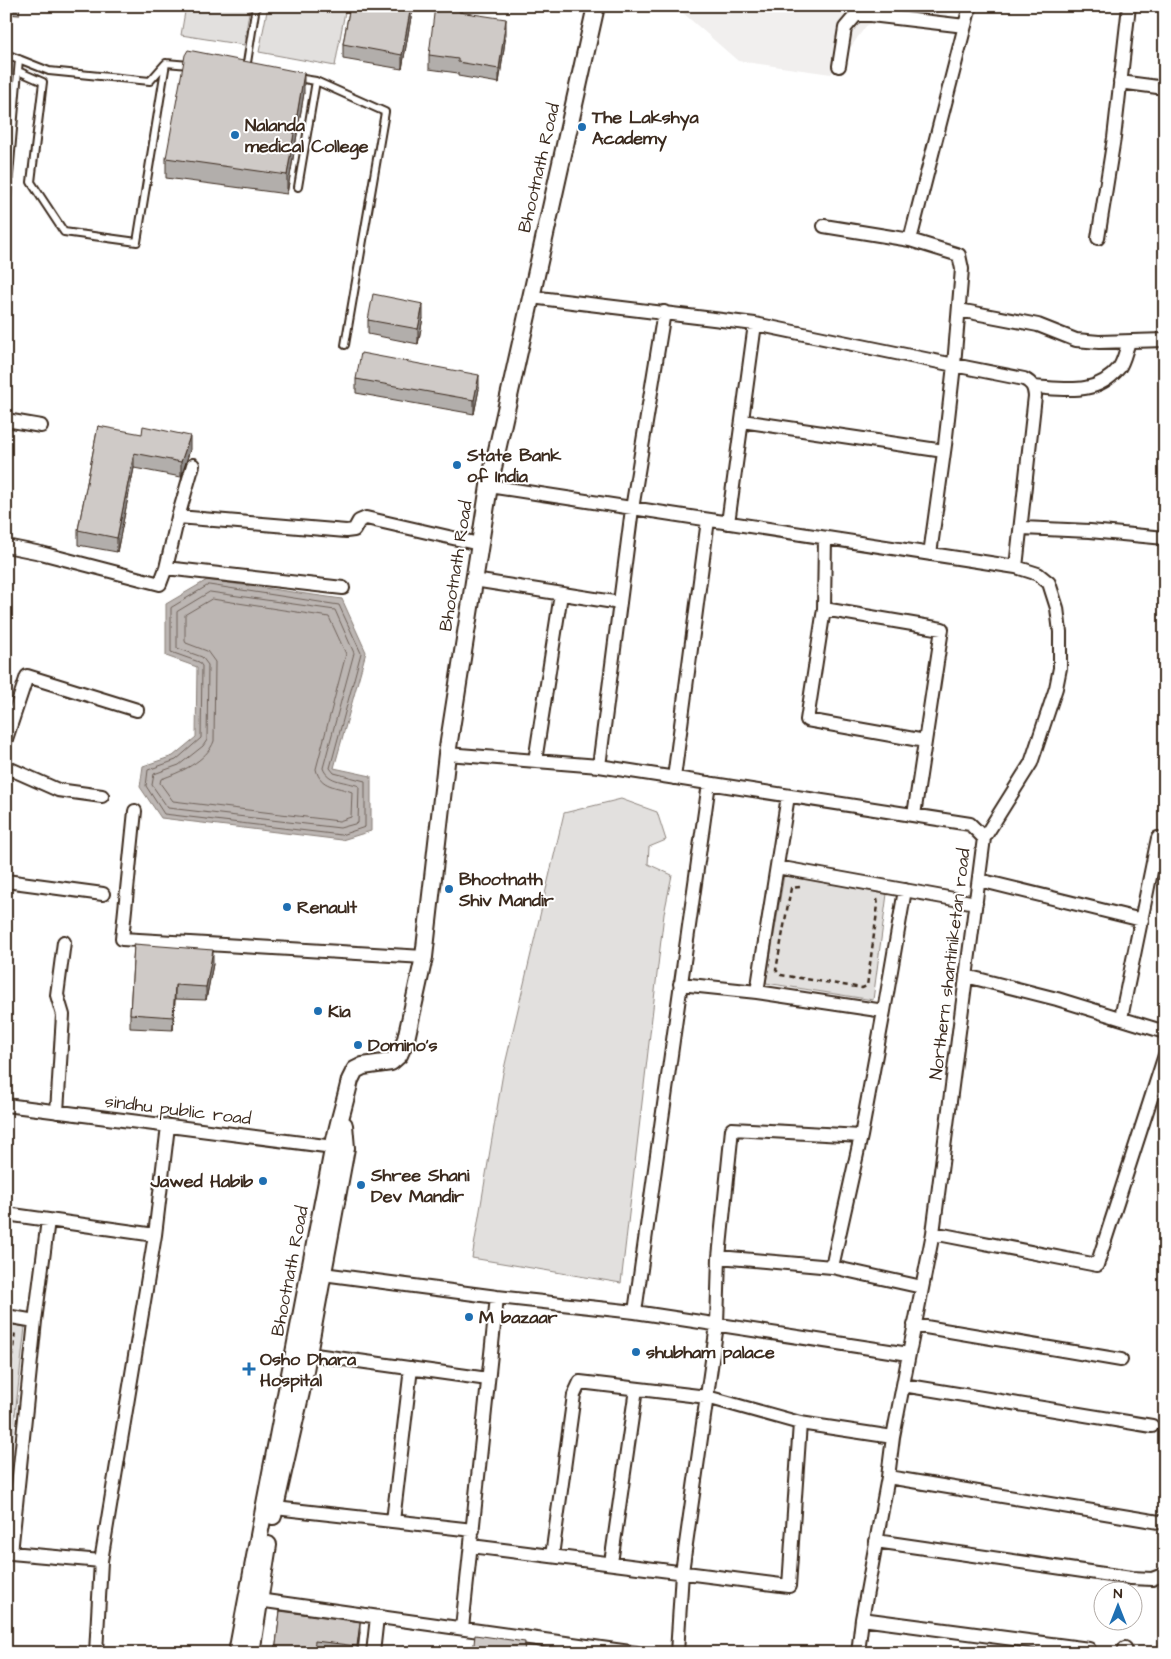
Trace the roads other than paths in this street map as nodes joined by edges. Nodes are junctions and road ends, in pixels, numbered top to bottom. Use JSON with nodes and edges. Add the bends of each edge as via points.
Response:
{"nodes":[{"id":1,"x":256,"y":6,"type":"edge"},
{"id":2,"x":596,"y":6,"type":"edge"},
{"id":3,"x":970,"y":6,"type":"edge"},
{"id":4,"x":1129,"y":6,"type":"edge"},
{"id":5,"x":965,"y":26,"type":"junction"},
{"id":6,"x":6,"y":54,"type":"edge"},
{"id":7,"x":18,"y":59,"type":"junction"},
{"id":8,"x":166,"y":63,"type":"junction"},
{"id":9,"x":193,"y":65,"type":"edge"},
{"id":10,"x":838,"y":66,"type":"dead end"},
{"id":11,"x":238,"y":68,"type":"edge"},
{"id":12,"x":247,"y":69,"type":"junction"},
{"id":13,"x":18,"y":70,"type":"junction"},
{"id":14,"x":255,"y":71,"type":"edge"},
{"id":15,"x":290,"y":77,"type":"edge"},
{"id":16,"x":316,"y":81,"type":"junction"},
{"id":17,"x":1120,"y":82,"type":"junction"},
{"id":18,"x":1165,"y":88,"type":"edge"},
{"id":19,"x":6,"y":91,"type":"edge"},
{"id":20,"x":16,"y":92,"type":"junction"},
{"id":21,"x":298,"y":187,"type":"dead end"},
{"id":22,"x":6,"y":210,"type":"edge"},
{"id":23,"x":824,"y":226,"type":"dead end"},
{"id":24,"x":1098,"y":238,"type":"dead end"},
{"id":25,"x":910,"y":240,"type":"junction"},
{"id":26,"x":531,"y":298,"type":"junction"},
{"id":27,"x":959,"y":310,"type":"junction"},
{"id":28,"x":664,"y":312,"type":"junction"},
{"id":29,"x":755,"y":324,"type":"junction"},
{"id":30,"x":1165,"y":340,"type":"edge"},
{"id":31,"x":1129,"y":342,"type":"junction"},
{"id":32,"x":345,"y":345,"type":"dead end"},
{"id":33,"x":954,"y":365,"type":"junction"},
{"id":34,"x":1034,"y":387,"type":"junction"},
{"id":35,"x":6,"y":420,"type":"edge"},
{"id":36,"x":742,"y":421,"type":"junction"},
{"id":37,"x":41,"y":426,"type":"dead end"},
{"id":38,"x":944,"y":451,"type":"junction"},
{"id":39,"x":193,"y":464,"type":"dead end"},
{"id":40,"x":489,"y":486,"type":"junction"},
{"id":41,"x":632,"y":509,"type":"junction"},
{"id":42,"x":178,"y":517,"type":"junction"},
{"id":43,"x":708,"y":520,"type":"junction"},
{"id":44,"x":728,"y":523,"type":"junction"},
{"id":45,"x":1022,"y":528,"type":"junction"},
{"id":46,"x":825,"y":538,"type":"junction"},
{"id":47,"x":1165,"y":538,"type":"edge"},
{"id":48,"x":479,"y":544,"type":"junction"},
{"id":49,"x":6,"y":546,"type":"edge"},
{"id":50,"x":930,"y":554,"type":"junction"},
{"id":51,"x":1016,"y":566,"type":"junction"},
{"id":52,"x":166,"y":568,"type":"junction"},
{"id":53,"x":474,"y":580,"type":"junction"},
{"id":54,"x":343,"y":588,"type":"dead end"},
{"id":55,"x":561,"y":594,"type":"junction"},
{"id":56,"x":620,"y":603,"type":"junction"},
{"id":57,"x":824,"y":609,"type":"junction"},
{"id":58,"x":137,"y":710,"type":"dead end"},
{"id":59,"x":6,"y":739,"type":"edge"},
{"id":60,"x":925,"y":741,"type":"junction"},
{"id":61,"x":446,"y":754,"type":"junction"},
{"id":62,"x":535,"y":761,"type":"junction"},
{"id":63,"x":599,"y":766,"type":"junction"},
{"id":64,"x":6,"y":767,"type":"edge"},
{"id":65,"x":674,"y":778,"type":"junction"},
{"id":66,"x":709,"y":783,"type":"junction"},
{"id":67,"x":102,"y":796,"type":"dead end"},
{"id":68,"x":788,"y":796,"type":"junction"},
{"id":69,"x":135,"y":811,"type":"dead end"},
{"id":70,"x":914,"y":815,"type":"junction"},
{"id":71,"x":984,"y":838,"type":"junction"},
{"id":72,"x":1158,"y":838,"type":"dead end"},
{"id":73,"x":777,"y":867,"type":"junction"},
{"id":74,"x":979,"y":880,"type":"junction"},
{"id":75,"x":6,"y":881,"type":"edge"},
{"id":76,"x":905,"y":890,"type":"junction"},
{"id":77,"x":103,"y":894,"type":"dead end"},
{"id":78,"x":976,"y":903,"type":"junction"},
{"id":79,"x":1142,"y":920,"type":"junction"},
{"id":80,"x":64,"y":942,"type":"dead end"},
{"id":81,"x":424,"y":957,"type":"junction"},
{"id":82,"x":966,"y":976,"type":"junction"},
{"id":83,"x":680,"y":984,"type":"junction"},
{"id":84,"x":757,"y":992,"type":"junction"},
{"id":85,"x":884,"y":1011,"type":"junction"},
{"id":86,"x":1121,"y":1018,"type":"junction"},
{"id":87,"x":1165,"y":1032,"type":"edge"},
{"id":88,"x":1165,"y":1055,"type":"edge"},
{"id":89,"x":6,"y":1106,"type":"edge"},
{"id":90,"x":57,"y":1112,"type":"junction"},
{"id":91,"x":168,"y":1126,"type":"junction"},
{"id":92,"x":861,"y":1136,"type":"junction"},
{"id":93,"x":340,"y":1148,"type":"junction"},
{"id":94,"x":6,"y":1214,"type":"edge"},
{"id":95,"x":48,"y":1220,"type":"junction"},
{"id":96,"x":933,"y":1232,"type":"junction"},
{"id":97,"x":154,"y":1235,"type":"junction"},
{"id":98,"x":719,"y":1257,"type":"junction"},
{"id":99,"x":832,"y":1267,"type":"junction"},
{"id":100,"x":317,"y":1271,"type":"junction"},
{"id":101,"x":922,"y":1287,"type":"junction"},
{"id":102,"x":497,"y":1297,"type":"junction"},
{"id":103,"x":635,"y":1312,"type":"junction"},
{"id":104,"x":6,"y":1316,"type":"edge"},
{"id":105,"x":35,"y":1321,"type":"junction"},
{"id":106,"x":716,"y":1325,"type":"junction"},
{"id":107,"x":914,"y":1325,"type":"junction"},
{"id":108,"x":308,"y":1354,"type":"junction"},
{"id":109,"x":909,"y":1354,"type":"junction"},
{"id":110,"x":1121,"y":1360,"type":"dead end"},
{"id":111,"x":411,"y":1368,"type":"junction"},
{"id":112,"x":488,"y":1380,"type":"junction"},
{"id":113,"x":903,"y":1385,"type":"junction"},
{"id":114,"x":636,"y":1389,"type":"junction"},
{"id":115,"x":707,"y":1397,"type":"junction"},
{"id":116,"x":800,"y":1423,"type":"junction"},
{"id":117,"x":1152,"y":1426,"type":"dead end"},
{"id":118,"x":893,"y":1436,"type":"junction"},
{"id":119,"x":888,"y":1477,"type":"junction"},
{"id":120,"x":275,"y":1508,"type":"junction"},
{"id":121,"x":393,"y":1521,"type":"junction"},
{"id":122,"x":1165,"y":1523,"type":"edge"},
{"id":123,"x":473,"y":1530,"type":"junction"},
{"id":124,"x":876,"y":1541,"type":"junction"},
{"id":125,"x":471,"y":1546,"type":"junction"},
{"id":126,"x":9,"y":1552,"type":"edge"},
{"id":127,"x":552,"y":1556,"type":"junction"},
{"id":128,"x":101,"y":1561,"type":"junction"},
{"id":129,"x":611,"y":1563,"type":"junction"},
{"id":130,"x":682,"y":1572,"type":"junction"},
{"id":131,"x":1165,"y":1574,"type":"edge"},
{"id":132,"x":253,"y":1599,"type":"junction"},
{"id":133,"x":377,"y":1617,"type":"junction"},
{"id":134,"x":862,"y":1619,"type":"junction"},
{"id":135,"x":462,"y":1628,"type":"junction"},
{"id":136,"x":1089,"y":1649,"type":"dead end"},
{"id":137,"x":96,"y":1653,"type":"edge"},
{"id":138,"x":237,"y":1653,"type":"edge"},
{"id":139,"x":250,"y":1653,"type":"edge"},
{"id":140,"x":373,"y":1653,"type":"edge"},
{"id":141,"x":637,"y":1653,"type":"edge"},
{"id":142,"x":677,"y":1653,"type":"edge"},
{"id":143,"x":858,"y":1653,"type":"edge"}],
"edges":[{"from":1,"to":12,"type":"lane"},
{"from":2,"to":26,"type":"street","name":"Bhootnath Road"},
{"from":3,"to":5,"type":"street"},
{"from":4,"to":17,"type":"street"},
{"from":5,"to":10,"type":"street","via":[[856,15],[845,28]]},
{"from":5,"to":25,"type":"street"},
{"from":6,"to":7,"type":"lane"},
{"from":7,"to":8,"type":"lane","via":[[49,71],[150,81]]},
{"from":7,"to":13,"type":"lane"},
{"from":8,"to":9,"type":"lane"},
{"from":8,"to":13,"type":"lane","via":[[137,242],[64,232],[31,182],[43,82]]},
{"from":11,"to":12,"type":"lane"},
{"from":12,"to":14,"type":"lane"},
{"from":13,"to":20,"type":"lane"},
{"from":15,"to":16,"type":"lane"},
{"from":16,"to":21,"type":"lane"},
{"from":16,"to":32,"type":"lane","via":[[385,112]]},
{"from":17,"to":18,"type":"street"},
{"from":17,"to":24,"type":"street"},
{"from":19,"to":20,"type":"lane"},
{"from":20,"to":22,"type":"lane"},
{"from":23,"to":25,"type":"street"},
{"from":25,"to":27,"type":"street","via":[[959,255],[962,269]]},
{"from":26,"to":28,"type":"street"},
{"from":26,"to":40,"type":"street","name":"Bhootnath Road"},
{"from":27,"to":31,"type":"street","via":[[1038,325],[1076,340]]},
{"from":27,"to":33,"type":"street"},
{"from":28,"to":29,"type":"street"},
{"from":28,"to":41,"type":"street"},
{"from":29,"to":33,"type":"street"},
{"from":29,"to":36,"type":"street"},
{"from":30,"to":31,"type":"street"},
{"from":31,"to":34,"type":"street","via":[[1119,367],[1099,385],[1080,390]]},
{"from":33,"to":34,"type":"street","via":[[1024,379]]},
{"from":33,"to":38,"type":"street"},
{"from":34,"to":45,"type":"street","via":[[1036,396]]},
{"from":35,"to":37,"type":"street"},
{"from":36,"to":38,"type":"street"},
{"from":36,"to":44,"type":"street"},
{"from":38,"to":50,"type":"street"},
{"from":39,"to":42,"type":"street"},
{"from":40,"to":41,"type":"street"},
{"from":40,"to":48,"type":"street","name":"Bhootnath Road"},
{"from":41,"to":43,"type":"street"},
{"from":41,"to":56,"type":"street"},
{"from":42,"to":48,"type":"street","via":[[346,531],[354,530],[359,521],[366,518]]},
{"from":42,"to":52,"type":"street"},
{"from":43,"to":44,"type":"street"},
{"from":43,"to":65,"type":"street"},
{"from":44,"to":46,"type":"street"},
{"from":45,"to":47,"type":"street"},
{"from":45,"to":51,"type":"street"},
{"from":46,"to":50,"type":"street"},
{"from":46,"to":57,"type":"street"},
{"from":48,"to":53,"type":"street","name":"Bhootnath Road"},
{"from":49,"to":52,"type":"street","via":[[160,584]]},
{"from":50,"to":51,"type":"street"},
{"from":51,"to":71,"type":"street","via":[[1038,574],[1049,583],[1057,608],[1060,668],[1031,763]]},
{"from":52,"to":54,"type":"street"},
{"from":53,"to":55,"type":"street"},
{"from":53,"to":61,"type":"street","name":"Bhootnath Road"},
{"from":55,"to":56,"type":"street"},
{"from":55,"to":62,"type":"street"},
{"from":56,"to":63,"type":"street"},
{"from":57,"to":60,"type":"street","via":[[807,720]]},
{"from":57,"to":60,"type":"street","via":[[942,629]]},
{"from":58,"to":59,"type":"street","via":[[27,676]]},
{"from":60,"to":70,"type":"street"},
{"from":61,"to":62,"type":"street","name":"Northern shantiniketan road"},
{"from":61,"to":81,"type":"street","name":"Bhootnath Road"},
{"from":62,"to":63,"type":"street","name":"Northern shantiniketan road"},
{"from":63,"to":65,"type":"street","name":"Northern shantiniketan road"},
{"from":64,"to":67,"type":"street","via":[[58,790]]},
{"from":65,"to":66,"type":"street","name":"Northern shantiniketan road"},
{"from":66,"to":68,"type":"street","name":"Northern shantiniketan road"},
{"from":66,"to":83,"type":"street"},
{"from":68,"to":70,"type":"street","name":"Northern shantiniketan road"},
{"from":68,"to":73,"type":"street"},
{"from":69,"to":81,"type":"street","via":[[122,939]]},
{"from":70,"to":71,"type":"street","name":"Northern shantiniketan road","via":[[970,824]]},
{"from":71,"to":74,"type":"street","name":"Northern shantiniketan road"},
{"from":72,"to":79,"type":"street"},
{"from":73,"to":76,"type":"street"},
{"from":73,"to":84,"type":"street"},
{"from":74,"to":78,"type":"street","name":"Northern shantiniketan road"},
{"from":74,"to":79,"type":"street"},
{"from":75,"to":77,"type":"street"},
{"from":76,"to":78,"type":"street"},
{"from":76,"to":85,"type":"street"},
{"from":78,"to":82,"type":"street","name":"Northern shantiniketan road"},
{"from":79,"to":86,"type":"street"},
{"from":80,"to":90,"type":"street","via":[[57,995],[64,1015]]},
{"from":81,"to":93,"type":"street","name":"Bhootnath Road","via":[[406,1039],[399,1055],[391,1062],[355,1070],[350,1080]]},
{"from":82,"to":86,"type":"street"},
{"from":82,"to":96,"type":"street","name":"Northern shantiniketan road"},
{"from":83,"to":84,"type":"street"},
{"from":83,"to":103,"type":"street"},
{"from":84,"to":85,"type":"street"},
{"from":85,"to":92,"type":"street"},
{"from":86,"to":87,"type":"street"},
{"from":88,"to":96,"type":"street","via":[[1097,1265]]},
{"from":89,"to":90,"type":"street","name":"sindhu public road"},
{"from":90,"to":91,"type":"street","name":"sindhu public road"},
{"from":91,"to":93,"type":"street","name":"sindhu public road"},
{"from":91,"to":97,"type":"street"},
{"from":92,"to":98,"type":"street","via":[[732,1129]]},
{"from":92,"to":99,"type":"street"},
{"from":93,"to":100,"type":"street","name":"Bhootnath Road"},
{"from":94,"to":95,"type":"street"},
{"from":95,"to":97,"type":"street"},
{"from":95,"to":105,"type":"street"},
{"from":96,"to":101,"type":"street","name":"Northern shantiniketan road"},
{"from":97,"to":128,"type":"street"},
{"from":98,"to":99,"type":"street"},
{"from":98,"to":106,"type":"street"},
{"from":99,"to":101,"type":"street"},
{"from":100,"to":102,"type":"street"},
{"from":100,"to":108,"type":"street","name":"Bhootnath Road"},
{"from":100,"to":132,"type":"street","name":"Bhootnath Road","via":[[264,1505]]},
{"from":101,"to":107,"type":"street","name":"Northern shantiniketan road"},
{"from":102,"to":103,"type":"street"},
{"from":102,"to":112,"type":"street"},
{"from":103,"to":106,"type":"street"},
{"from":104,"to":105,"type":"street"},
{"from":105,"to":126,"type":"street"},
{"from":106,"to":109,"type":"street"},
{"from":106,"to":115,"type":"street"},
{"from":107,"to":109,"type":"street","name":"Northern shantiniketan road"},
{"from":107,"to":110,"type":"street"},
{"from":108,"to":111,"type":"street"},
{"from":108,"to":120,"type":"street","name":"Bhootnath Road"},
{"from":109,"to":113,"type":"street","name":"Northern shantiniketan road"},
{"from":111,"to":112,"type":"street"},
{"from":111,"to":121,"type":"street"},
{"from":112,"to":123,"type":"street"},
{"from":113,"to":117,"type":"street"},
{"from":113,"to":118,"type":"street","name":"Northern shantiniketan road"},
{"from":114,"to":115,"type":"street"},
{"from":114,"to":127,"type":"street","via":[[580,1382],[574,1395]]},
{"from":114,"to":129,"type":"street"},
{"from":115,"to":116,"type":"street"},
{"from":115,"to":130,"type":"street"},
{"from":116,"to":118,"type":"street"},
{"from":116,"to":130,"type":"street","via":[[789,1586]]},
{"from":118,"to":119,"type":"street","name":"Northern shantiniketan road"},
{"from":119,"to":122,"type":"street"},
{"from":119,"to":124,"type":"street","name":"Northern shantiniketan road"},
{"from":120,"to":121,"type":"street"},
{"from":120,"to":132,"type":"street","name":"Bhootnath Road"},
{"from":121,"to":123,"type":"street"},
{"from":123,"to":125,"type":"street"},
{"from":124,"to":131,"type":"street","via":[[1132,1578],[1152,1579]]},
{"from":124,"to":134,"type":"street","name":"Northern shantiniketan road"},
{"from":125,"to":127,"type":"street"},
{"from":125,"to":135,"type":"street"},
{"from":126,"to":128,"type":"street"},
{"from":127,"to":129,"type":"street"},
{"from":128,"to":137,"type":"street"},
{"from":129,"to":130,"type":"street"},
{"from":130,"to":142,"type":"street"},
{"from":132,"to":133,"type":"street"},
{"from":132,"to":138,"type":"street","name":"Bhootnath Road"},
{"from":132,"to":139,"type":"street","name":"Bhootnath Road"},
{"from":133,"to":135,"type":"street"},
{"from":133,"to":140,"type":"street"},
{"from":134,"to":136,"type":"street"},
{"from":134,"to":143,"type":"street","name":"Northern shantiniketan road"},
{"from":135,"to":141,"type":"street"}]}
